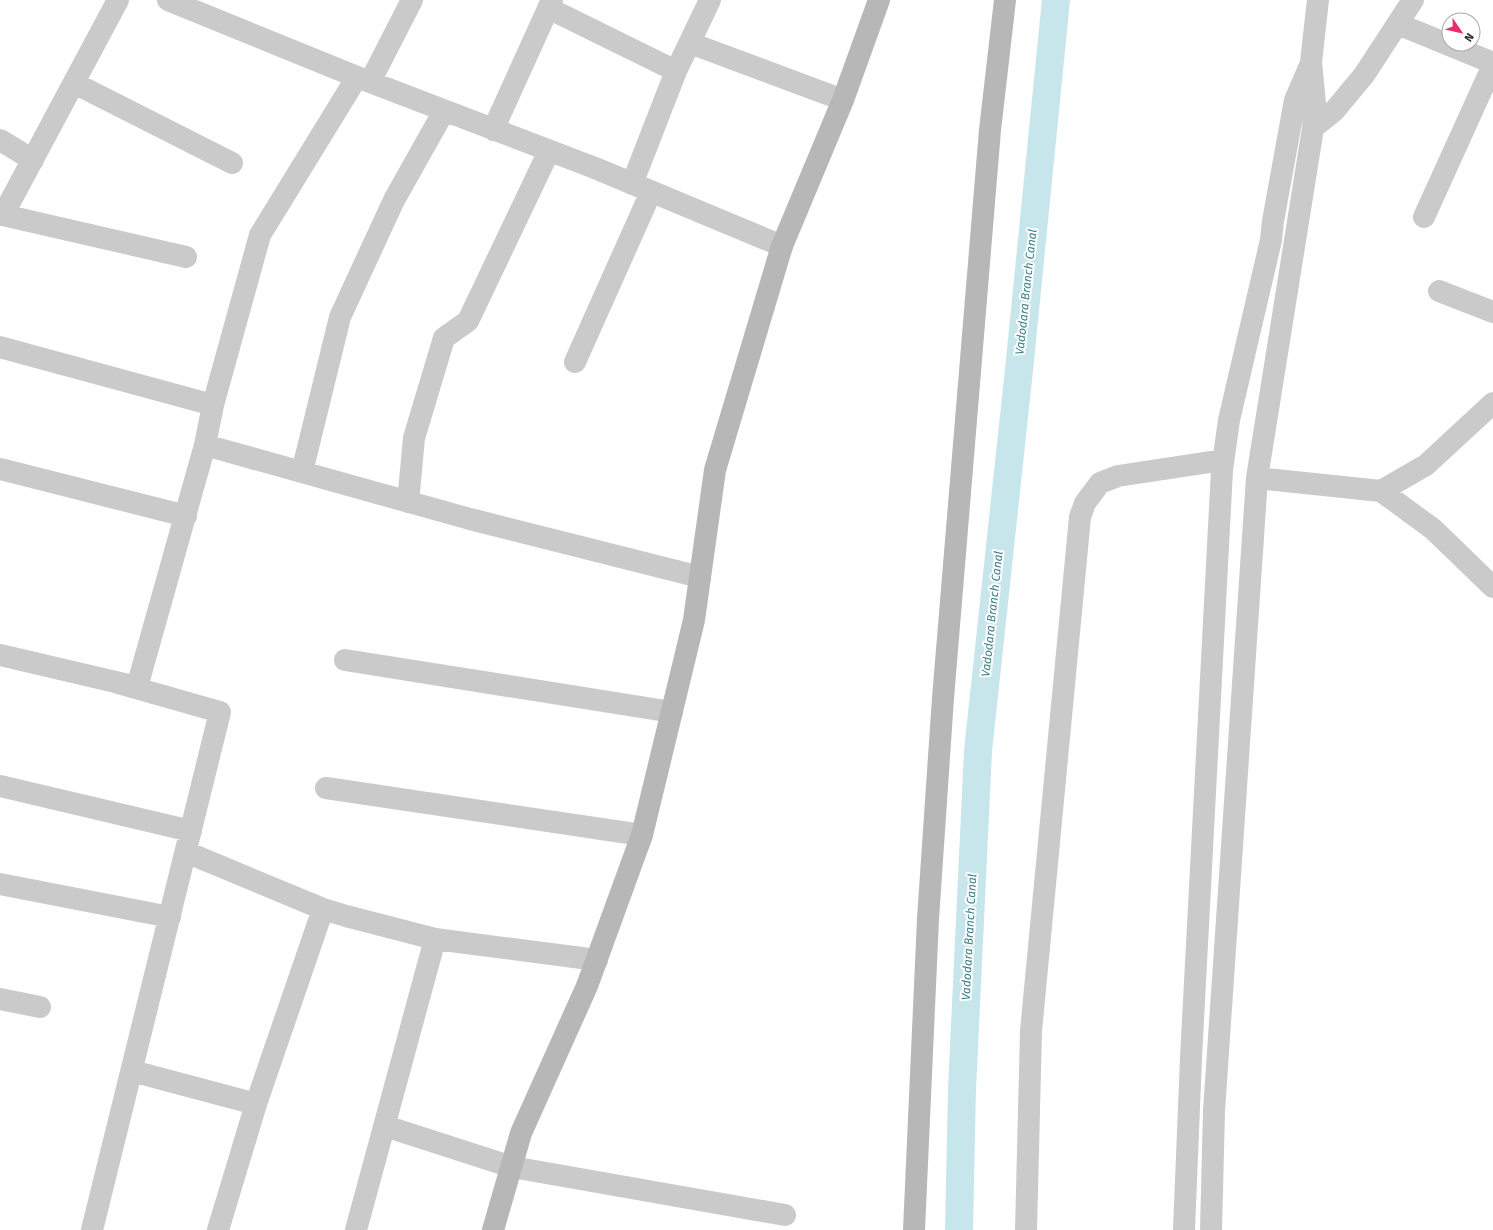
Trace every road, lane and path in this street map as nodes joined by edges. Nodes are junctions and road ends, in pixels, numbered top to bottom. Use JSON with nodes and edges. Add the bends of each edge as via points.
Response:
{"nodes":[{"id":1,"x":118,"y":0,"type":"edge"},
{"id":2,"x":168,"y":0,"type":"edge"},
{"id":3,"x":412,"y":0,"type":"edge"},
{"id":4,"x":710,"y":0,"type":"edge"},
{"id":5,"x":879,"y":0,"type":"edge"},
{"id":6,"x":1005,"y":0,"type":"edge"},
{"id":7,"x":1318,"y":0,"type":"edge"},
{"id":8,"x":1413,"y":0,"type":"edge"},
{"id":9,"x":550,"y":4,"type":"edge"},
{"id":10,"x":1398,"y":24,"type":"junction"},
{"id":11,"x":690,"y":42,"type":"junction"},
{"id":12,"x":1311,"y":62,"type":"junction"},
{"id":13,"x":1493,"y":64,"type":"edge"},
{"id":14,"x":676,"y":71,"type":"junction"},
{"id":15,"x":364,"y":80,"type":"junction"},
{"id":16,"x":74,"y":83,"type":"junction"},
{"id":17,"x":842,"y":100,"type":"junction"},
{"id":18,"x":444,"y":110,"type":"junction"},
{"id":19,"x":1313,"y":128,"type":"junction"},
{"id":20,"x":493,"y":130,"type":"junction"},
{"id":21,"x":0,"y":140,"type":"edge"},
{"id":22,"x":549,"y":151,"type":"junction"},
{"id":23,"x":33,"y":160,"type":"junction"},
{"id":24,"x":232,"y":163,"type":"dead end"},
{"id":25,"x":642,"y":188,"type":"junction"},
{"id":26,"x":2,"y":215,"type":"edge"},
{"id":27,"x":1424,"y":216,"type":"dead end"},
{"id":28,"x":782,"y":246,"type":"junction"},
{"id":29,"x":186,"y":257,"type":"dead end"},
{"id":30,"x":1439,"y":291,"type":"dead end"},
{"id":31,"x":1493,"y":312,"type":"edge"},
{"id":32,"x":0,"y":347,"type":"edge"},
{"id":33,"x":575,"y":362,"type":"dead end"},
{"id":34,"x":1493,"y":403,"type":"edge"},
{"id":35,"x":213,"y":405,"type":"junction"},
{"id":36,"x":206,"y":446,"type":"junction"},
{"id":37,"x":1223,"y":460,"type":"junction"},
{"id":38,"x":0,"y":470,"type":"edge"},
{"id":39,"x":302,"y":472,"type":"junction"},
{"id":40,"x":1257,"y":478,"type":"junction"},
{"id":41,"x":1381,"y":491,"type":"junction"},
{"id":42,"x":408,"y":502,"type":"junction"},
{"id":43,"x":186,"y":516,"type":"junction"},
{"id":44,"x":700,"y":577,"type":"junction"},
{"id":45,"x":1493,"y":587,"type":"edge"},
{"id":46,"x":0,"y":655,"type":"edge"},
{"id":47,"x":345,"y":660,"type":"dead end"},
{"id":48,"x":118,"y":683,"type":"junction"},
{"id":49,"x":672,"y":712,"type":"junction"},
{"id":50,"x":0,"y":786,"type":"edge"},
{"id":51,"x":326,"y":788,"type":"dead end"},
{"id":52,"x":642,"y":835,"type":"junction"},
{"id":53,"x":189,"y":841,"type":"junction"},
{"id":54,"x":0,"y":884,"type":"edge"},
{"id":55,"x":323,"y":909,"type":"junction"},
{"id":56,"x":170,"y":917,"type":"junction"},
{"id":57,"x":435,"y":939,"type":"junction"},
{"id":58,"x":597,"y":960,"type":"junction"},
{"id":59,"x":0,"y":999,"type":"edge"},
{"id":60,"x":40,"y":1007,"type":"dead end"},
{"id":61,"x":132,"y":1071,"type":"junction"},
{"id":62,"x":256,"y":1104,"type":"junction"},
{"id":63,"x":385,"y":1126,"type":"junction"},
{"id":64,"x":512,"y":1167,"type":"junction"},
{"id":65,"x":785,"y":1215,"type":"dead end"},
{"id":66,"x":92,"y":1230,"type":"edge"},
{"id":67,"x":218,"y":1230,"type":"edge"},
{"id":68,"x":356,"y":1230,"type":"edge"},
{"id":69,"x":493,"y":1230,"type":"edge"},
{"id":70,"x":914,"y":1230,"type":"edge"},
{"id":71,"x":1026,"y":1230,"type":"edge"},
{"id":72,"x":1184,"y":1230,"type":"edge"},
{"id":73,"x":1211,"y":1230,"type":"edge"}],
"edges":[{"from":1,"to":16,"type":"street"},
{"from":2,"to":15,"type":"street"},
{"from":3,"to":15,"type":"street"},
{"from":4,"to":11,"type":"street"},
{"from":5,"to":17,"type":"street"},
{"from":6,"to":70,"type":"street","via":[[990,130],[942,706],[928,919]]},
{"from":7,"to":12,"type":"street"},
{"from":8,"to":10,"type":"street"},
{"from":9,"to":14,"type":"street"},
{"from":9,"to":20,"type":"street"},
{"from":10,"to":13,"type":"street"},
{"from":10,"to":19,"type":"street","via":[[1350,94]]},
{"from":11,"to":14,"type":"street"},
{"from":11,"to":17,"type":"street"},
{"from":12,"to":19,"type":"street","via":[[1315,102]]},
{"from":12,"to":37,"type":"street","via":[[1295,100],[1271,240],[1229,420]]},
{"from":13,"to":27,"type":"street"},
{"from":14,"to":25,"type":"street"},
{"from":15,"to":18,"type":"street"},
{"from":15,"to":35,"type":"street","via":[[260,236]]},
{"from":16,"to":23,"type":"street"},
{"from":16,"to":24,"type":"street"},
{"from":17,"to":28,"type":"street"},
{"from":18,"to":20,"type":"street"},
{"from":18,"to":39,"type":"street","via":[[394,200],[340,317]]},
{"from":19,"to":40,"type":"street"},
{"from":20,"to":22,"type":"street"},
{"from":21,"to":23,"type":"street"},
{"from":22,"to":25,"type":"street"},
{"from":22,"to":42,"type":"street","via":[[468,321],[444,338],[414,438]]},
{"from":23,"to":26,"type":"street"},
{"from":25,"to":28,"type":"street"},
{"from":25,"to":33,"type":"street"},
{"from":26,"to":29,"type":"street"},
{"from":28,"to":44,"type":"street","via":[[714,470]]},
{"from":30,"to":31,"type":"street"},
{"from":32,"to":35,"type":"street"},
{"from":34,"to":41,"type":"street","via":[[1426,465]]},
{"from":35,"to":36,"type":"street"},
{"from":36,"to":39,"type":"street"},
{"from":36,"to":43,"type":"street"},
{"from":37,"to":71,"type":"street","via":[[1118,476],[1100,483],[1085,503],[1080,517],[1031,1031]]},
{"from":37,"to":72,"type":"street"},
{"from":38,"to":43,"type":"street"},
{"from":39,"to":42,"type":"street"},
{"from":40,"to":41,"type":"street"},
{"from":40,"to":73,"type":"street","via":[[1214,1111]]},
{"from":41,"to":45,"type":"street","via":[[1433,529]]},
{"from":42,"to":44,"type":"street","via":[[470,520]]},
{"from":43,"to":48,"type":"street","via":[[137,687]]},
{"from":44,"to":49,"type":"street","via":[[694,620]]},
{"from":46,"to":48,"type":"street"},
{"from":47,"to":49,"type":"street"},
{"from":48,"to":53,"type":"street","via":[[220,712]]},
{"from":49,"to":52,"type":"street"},
{"from":50,"to":53,"type":"street"},
{"from":51,"to":52,"type":"street"},
{"from":52,"to":58,"type":"street"},
{"from":53,"to":55,"type":"street"},
{"from":53,"to":56,"type":"street"},
{"from":54,"to":56,"type":"street"},
{"from":55,"to":57,"type":"street"},
{"from":55,"to":62,"type":"street"},
{"from":56,"to":61,"type":"street"},
{"from":57,"to":58,"type":"street"},
{"from":57,"to":63,"type":"street"},
{"from":58,"to":64,"type":"street","via":[[521,1133]]},
{"from":59,"to":60,"type":"street"},
{"from":61,"to":62,"type":"street"},
{"from":61,"to":66,"type":"street"},
{"from":62,"to":67,"type":"street"},
{"from":63,"to":64,"type":"street"},
{"from":63,"to":68,"type":"street"},
{"from":64,"to":65,"type":"street"},
{"from":64,"to":69,"type":"street"}]}
